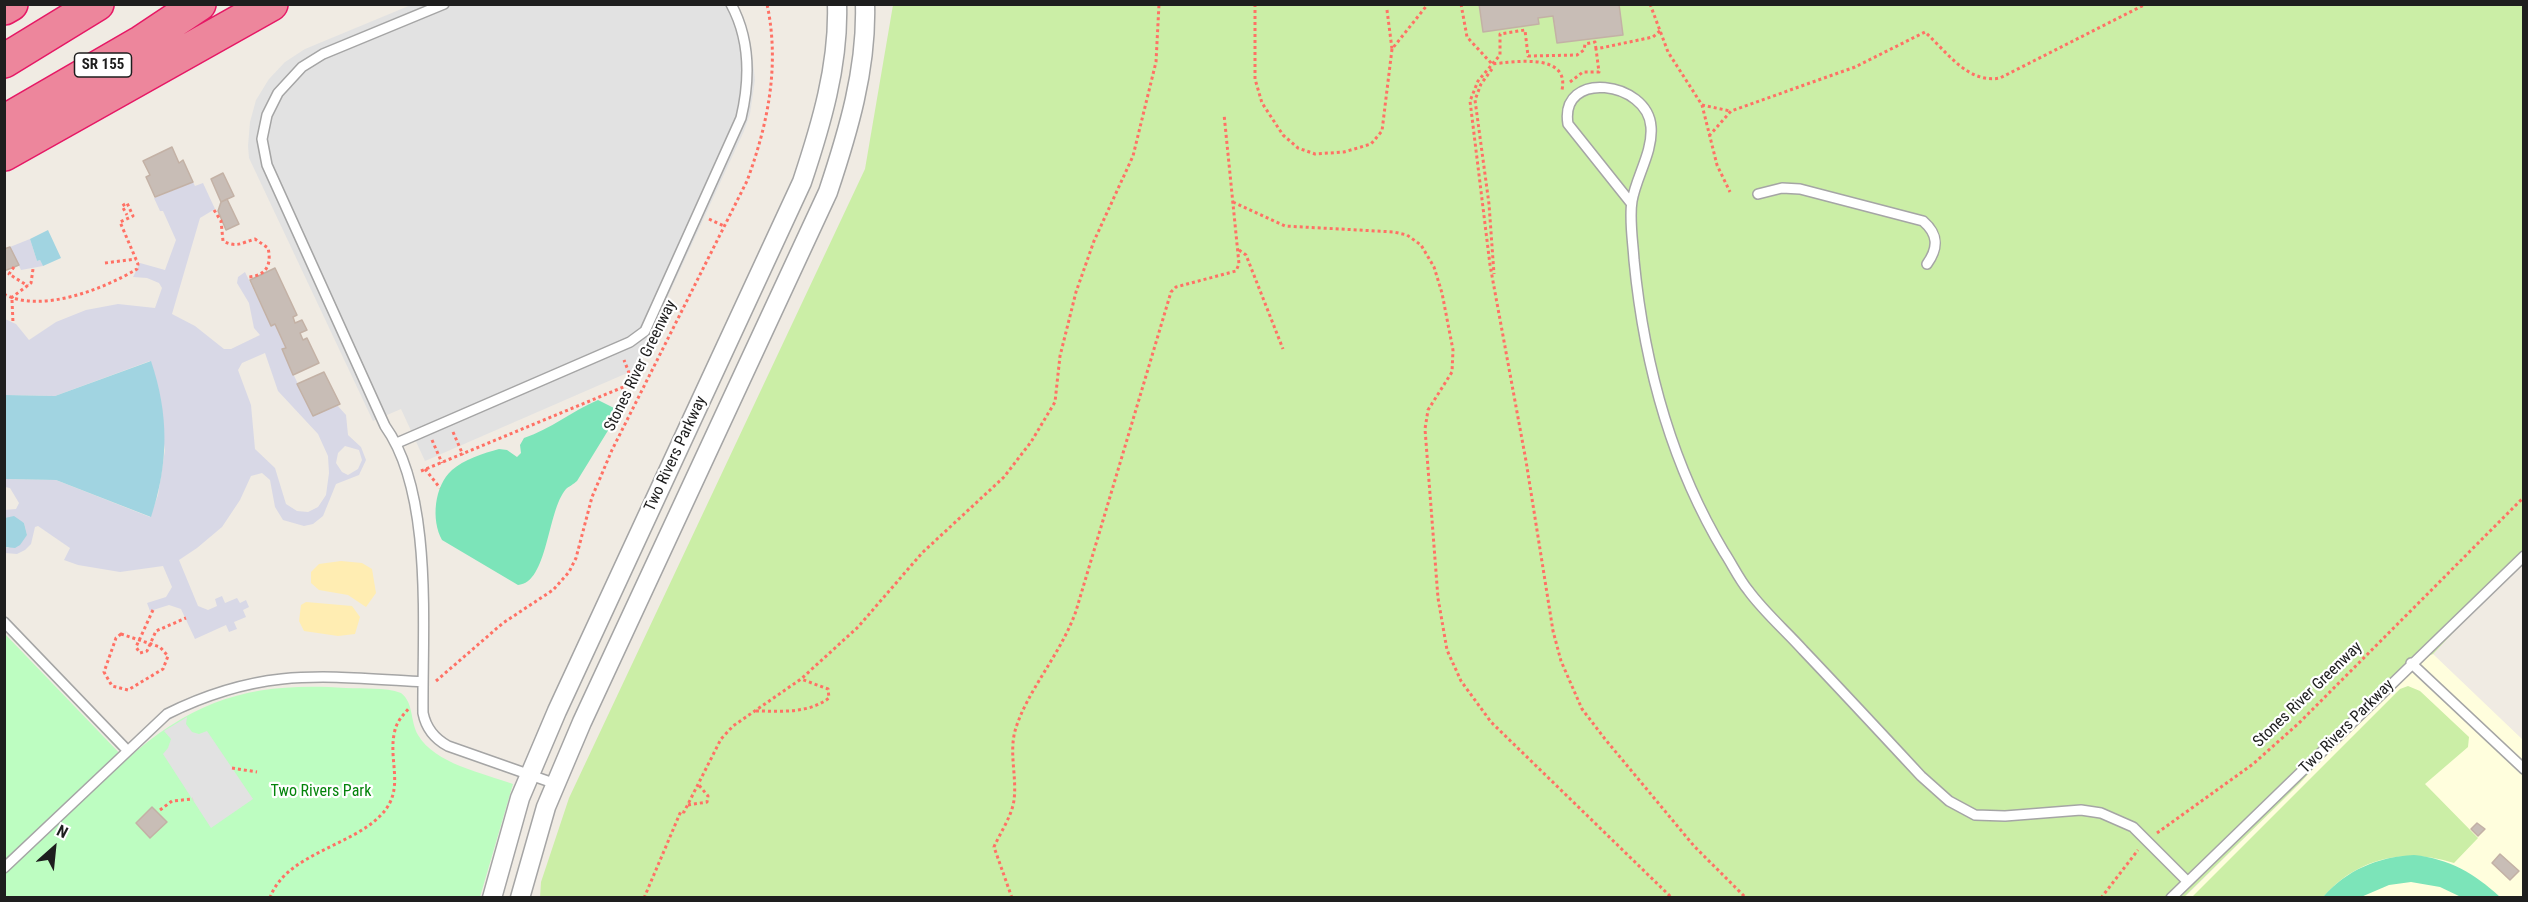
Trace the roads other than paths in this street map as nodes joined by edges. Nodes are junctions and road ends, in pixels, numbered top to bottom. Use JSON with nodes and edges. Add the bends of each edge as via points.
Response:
{"nodes":[{"id":1,"x":11,"y":4,"type":"edge"},
{"id":2,"x":97,"y":4,"type":"edge"},
{"id":3,"x":199,"y":4,"type":"edge"},
{"id":4,"x":271,"y":4,"type":"edge"},
{"id":5,"x":444,"y":4,"type":"edge"},
{"id":6,"x":731,"y":4,"type":"edge"},
{"id":7,"x":837,"y":4,"type":"edge"},
{"id":8,"x":864,"y":4,"type":"edge"},
{"id":9,"x":4,"y":8,"type":"edge"},
{"id":10,"x":4,"y":61,"type":"edge"},
{"id":11,"x":4,"y":122,"type":"edge"},
{"id":12,"x":4,"y":154,"type":"edge"},
{"id":13,"x":1758,"y":194,"type":"dead end"},
{"id":14,"x":1632,"y":202,"type":"junction"},
{"id":15,"x":1927,"y":264,"type":"dead end"},
{"id":16,"x":397,"y":443,"type":"junction"},
{"id":17,"x":2523,"y":556,"type":"edge"},
{"id":18,"x":4,"y":621,"type":"edge"},
{"id":19,"x":2412,"y":663,"type":"junction"},
{"id":20,"x":423,"y":682,"type":"junction"},
{"id":21,"x":127,"y":750,"type":"junction"},
{"id":22,"x":2523,"y":769,"type":"edge"},
{"id":23,"x":530,"y":774,"type":"junction"},
{"id":24,"x":556,"y":784,"type":"junction"},
{"id":25,"x":4,"y":868,"type":"edge"},
{"id":26,"x":2187,"y":881,"type":"junction"},
{"id":27,"x":492,"y":897,"type":"edge"},
{"id":28,"x":520,"y":897,"type":"edge"},
{"id":29,"x":2171,"y":897,"type":"edge"}],
"edges":[{"from":1,"to":9,"type":"highway"},
{"from":2,"to":10,"type":"highway"},
{"from":3,"to":11,"type":"highway","number":"SR 155","via":[[142,42]]},
{"from":4,"to":12,"type":"highway"},
{"from":5,"to":16,"type":"lane","via":[[323,54],[302,67],[275,99],[262,139],[267,165],[282,199],[385,426]]},
{"from":6,"to":16,"type":"lane","via":[[747,59],[741,118],[652,320],[640,335],[620,347]]},
{"from":7,"to":23,"type":"street","name":"Two Rivers Parkway","via":[[830,81],[821,126],[802,182]]},
{"from":8,"to":24,"type":"street","name":"Two Rivers Parkway","via":[[860,73],[847,134],[828,192]]},
{"from":13,"to":15,"type":"lane","via":[[1782,188],[1800,189],[1923,221],[1936,239],[1934,255]]},
{"from":14,"to":14,"type":"lane","via":[[1568,124],[1575,99],[1593,87],[1611,88],[1631,96],[1650,119],[1651,135]]},
{"from":14,"to":26,"type":"lane","via":[[1634,259],[1644,336],[1659,407],[1701,513],[1747,590],[1949,801],[1975,814],[2005,816],[2081,810],[2101,813],[2133,827]]},
{"from":16,"to":20,"type":"lane","via":[[416,513],[421,560]]},
{"from":17,"to":19,"type":"lane","name":"Two Rivers Parkway"},
{"from":18,"to":21,"type":"lane"},
{"from":19,"to":22,"type":"lane"},
{"from":19,"to":26,"type":"lane","name":"Two Rivers Parkway"},
{"from":20,"to":21,"type":"lane","via":[[327,676],[261,680],[198,699],[167,714]]},
{"from":20,"to":23,"type":"lane","via":[[424,718],[439,740]]},
{"from":21,"to":25,"type":"lane"},
{"from":23,"to":24,"type":"lane"},
{"from":23,"to":27,"type":"street","name":"Two Rivers Parkway"},
{"from":24,"to":28,"type":"street","name":"Two Rivers Parkway"},
{"from":26,"to":29,"type":"lane","name":"Two Rivers Parkway"}]}
